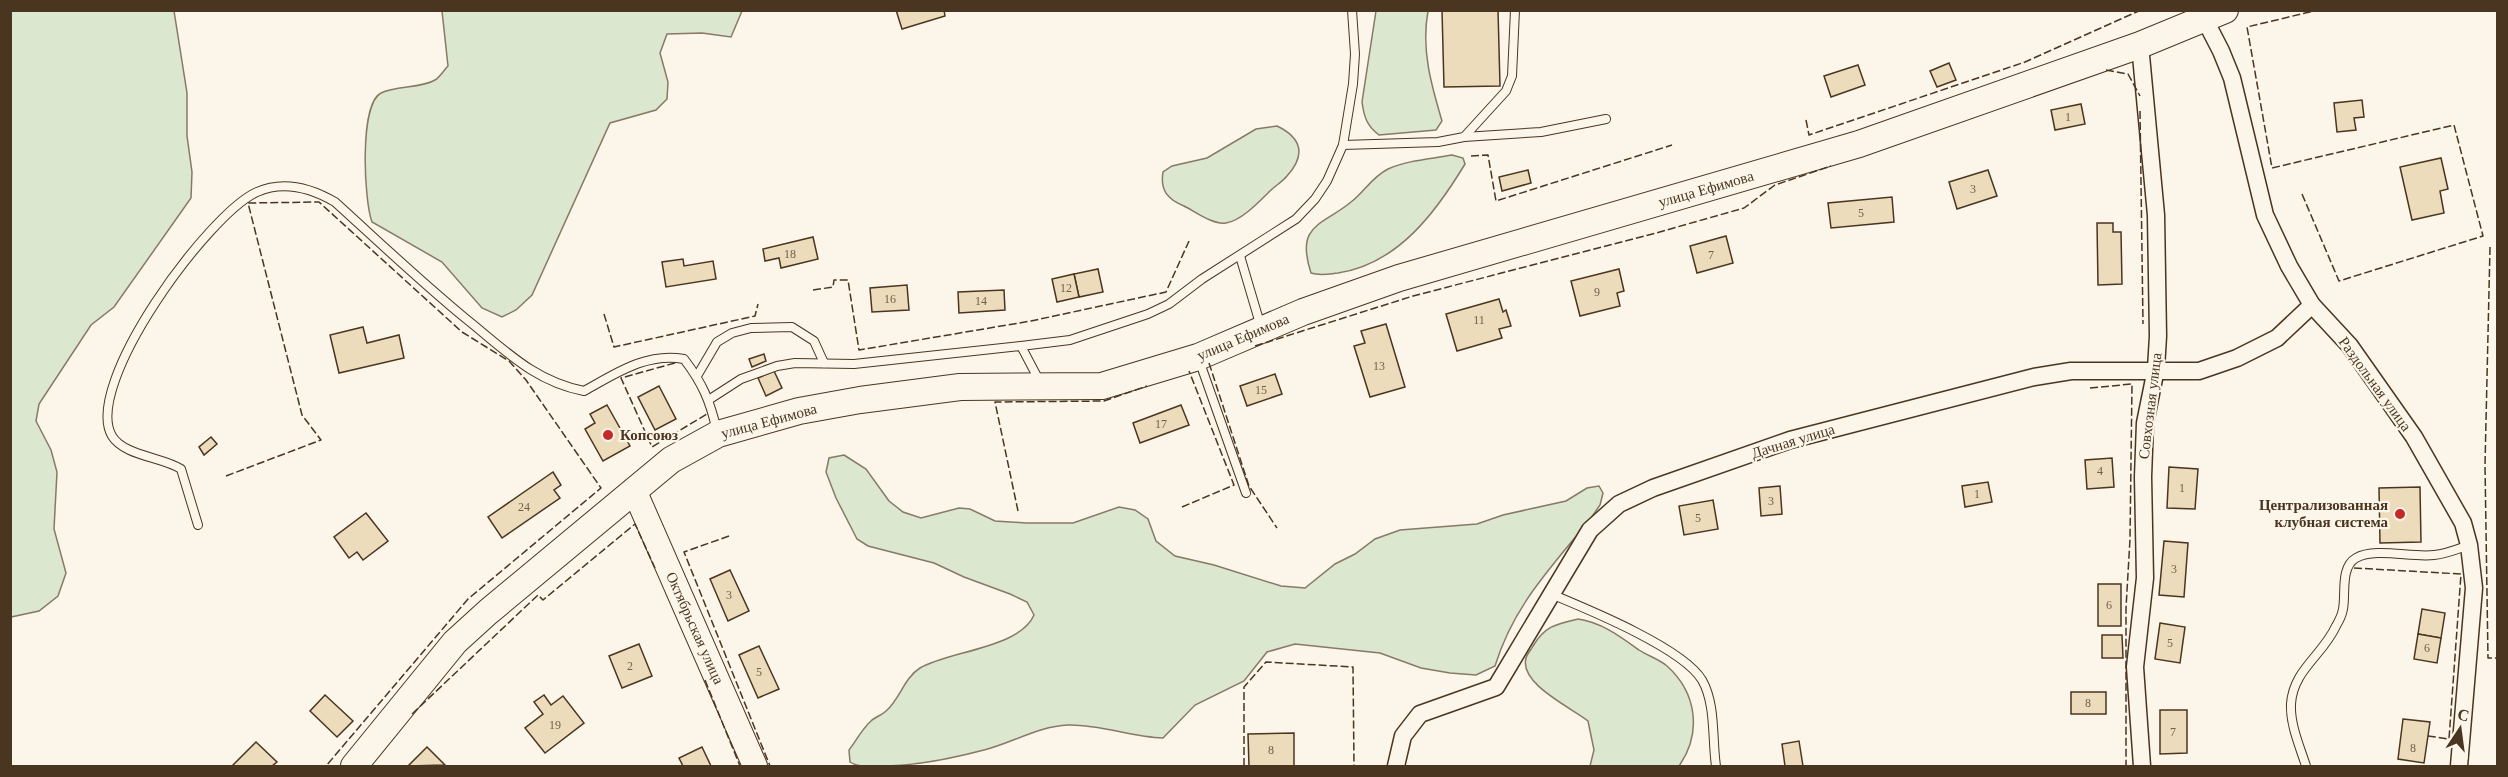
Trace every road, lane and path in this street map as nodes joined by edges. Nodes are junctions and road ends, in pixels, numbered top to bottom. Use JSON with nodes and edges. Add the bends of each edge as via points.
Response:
{"nodes":[{"id":1,"x":1352,"y":10,"type":"edge"},
{"id":2,"x":1515,"y":10,"type":"edge"},
{"id":3,"x":2214,"y":14,"type":"edge"},
{"id":4,"x":2140,"y":45,"type":"junction"},
{"id":5,"x":1606,"y":119,"type":"dead end"},
{"id":6,"x":1464,"y":137,"type":"junction"},
{"id":7,"x":1343,"y":145,"type":"junction"},
{"id":8,"x":1240,"y":256,"type":"junction"},
{"id":9,"x":2312,"y":305,"type":"junction"},
{"id":10,"x":1262,"y":329,"type":"junction"},
{"id":11,"x":1021,"y":346,"type":"junction"},
{"id":12,"x":1198,"y":357,"type":"junction"},
{"id":13,"x":824,"y":363,"type":"junction"},
{"id":14,"x":2156,"y":369,"type":"junction"},
{"id":15,"x":697,"y":376,"type":"junction"},
{"id":16,"x":1043,"y":388,"type":"junction"},
{"id":17,"x":710,"y":399,"type":"junction"},
{"id":18,"x":718,"y":434,"type":"junction"},
{"id":19,"x":634,"y":490,"type":"junction"},
{"id":20,"x":1246,"y":493,"type":"dead end"},
{"id":21,"x":198,"y":525,"type":"dead end"},
{"id":22,"x":2469,"y":545,"type":"junction"},
{"id":23,"x":1551,"y":594,"type":"junction"},
{"id":24,"x":354,"y":766,"type":"edge"},
{"id":25,"x":755,"y":766,"type":"edge"},
{"id":26,"x":1396,"y":766,"type":"edge"},
{"id":27,"x":1716,"y":766,"type":"edge"},
{"id":28,"x":2142,"y":766,"type":"edge"},
{"id":29,"x":2306,"y":766,"type":"edge"},
{"id":30,"x":2459,"y":766,"type":"edge"}],
"edges":[{"from":1,"to":7,"type":"lane","via":[[1353,84]]},
{"from":2,"to":6,"type":"lane","via":[[1512,76],[1506,91]]},
{"from":3,"to":4,"type":"main road","name":"улица Ефимова"},
{"from":3,"to":9,"type":"street","name":"Раздольная улица","via":[[2265,215]]},
{"from":4,"to":10,"type":"main road","name":"улица Ефимова","via":[[1859,144],[1410,274]]},
{"from":4,"to":14,"type":"street","name":"Совхозная улица","via":[[2156,215]]},
{"from":5,"to":6,"type":"lane","via":[[1541,132]]},
{"from":6,"to":7,"type":"lane","via":[[1438,142]]},
{"from":7,"to":8,"type":"lane","via":[[1315,199],[1296,219]]},
{"from":8,"to":10,"type":"lane"},
{"from":8,"to":11,"type":"lane","via":[[1148,314],[1070,340]]},
{"from":9,"to":14,"type":"street","name":"Дачная улица","via":[[2277,338],[2237,358],[2199,371]]},
{"from":9,"to":22,"type":"street","name":"Раздольная улица","via":[[2350,346],[2414,436],[2463,523]]},
{"from":10,"to":12,"type":"main road","name":"улица Ефимова"},
{"from":11,"to":13,"type":"lane","via":[[883,362]]},
{"from":11,"to":16,"type":"lane"},
{"from":12,"to":16,"type":"main road","name":"улица Ефимова","via":[[1102,386]]},
{"from":12,"to":20,"type":"lane"},
{"from":13,"to":15,"type":"lane","via":[[814,341],[792,327],[752,328],[717,342]]},
{"from":13,"to":17,"type":"lane","via":[[766,368]]},
{"from":14,"to":23,"type":"street","name":"Дачная улица","via":[[2071,371],[2034,377],[1790,440],[1653,488],[1619,504],[1590,531]]},
{"from":14,"to":28,"type":"street","name":"Совхозная улица","via":[[2145,423],[2145,578],[2136,667]]},
{"from":15,"to":17,"type":"lane"},
{"from":15,"to":21,"type":"lane","via":[[684,359],[669,356],[622,369],[584,391],[543,378],[500,349],[335,202],[315,190],[274,187],[258,191],[234,206],[211,229],[161,292],[129,348],[109,402],[109,425],[120,444],[182,469]]},
{"from":16,"to":18,"type":"main road","name":"улица Ефимова","via":[[960,387],[860,400],[799,411]]},
{"from":17,"to":18,"type":"lane"},
{"from":18,"to":19,"type":"main road","name":"улица Ефимова","via":[[671,460]]},
{"from":19,"to":24,"type":"main road","name":"улица Ефимова","via":[[455,642]]},
{"from":19,"to":25,"type":"street","name":"Октябрьская улица"},
{"from":22,"to":29,"type":"lane","via":[[2435,555],[2355,558],[2344,582],[2343,612],[2336,628],[2294,686],[2292,718]]},
{"from":22,"to":30,"type":"street","name":"Раздольная улица","via":[[2474,588]]},
{"from":23,"to":26,"type":"street","name":"Дачная улица","via":[[1496,687],[1420,714],[1403,736]]},
{"from":23,"to":27,"type":"lane","via":[[1631,630],[1678,658],[1702,680],[1710,704]]}]}
